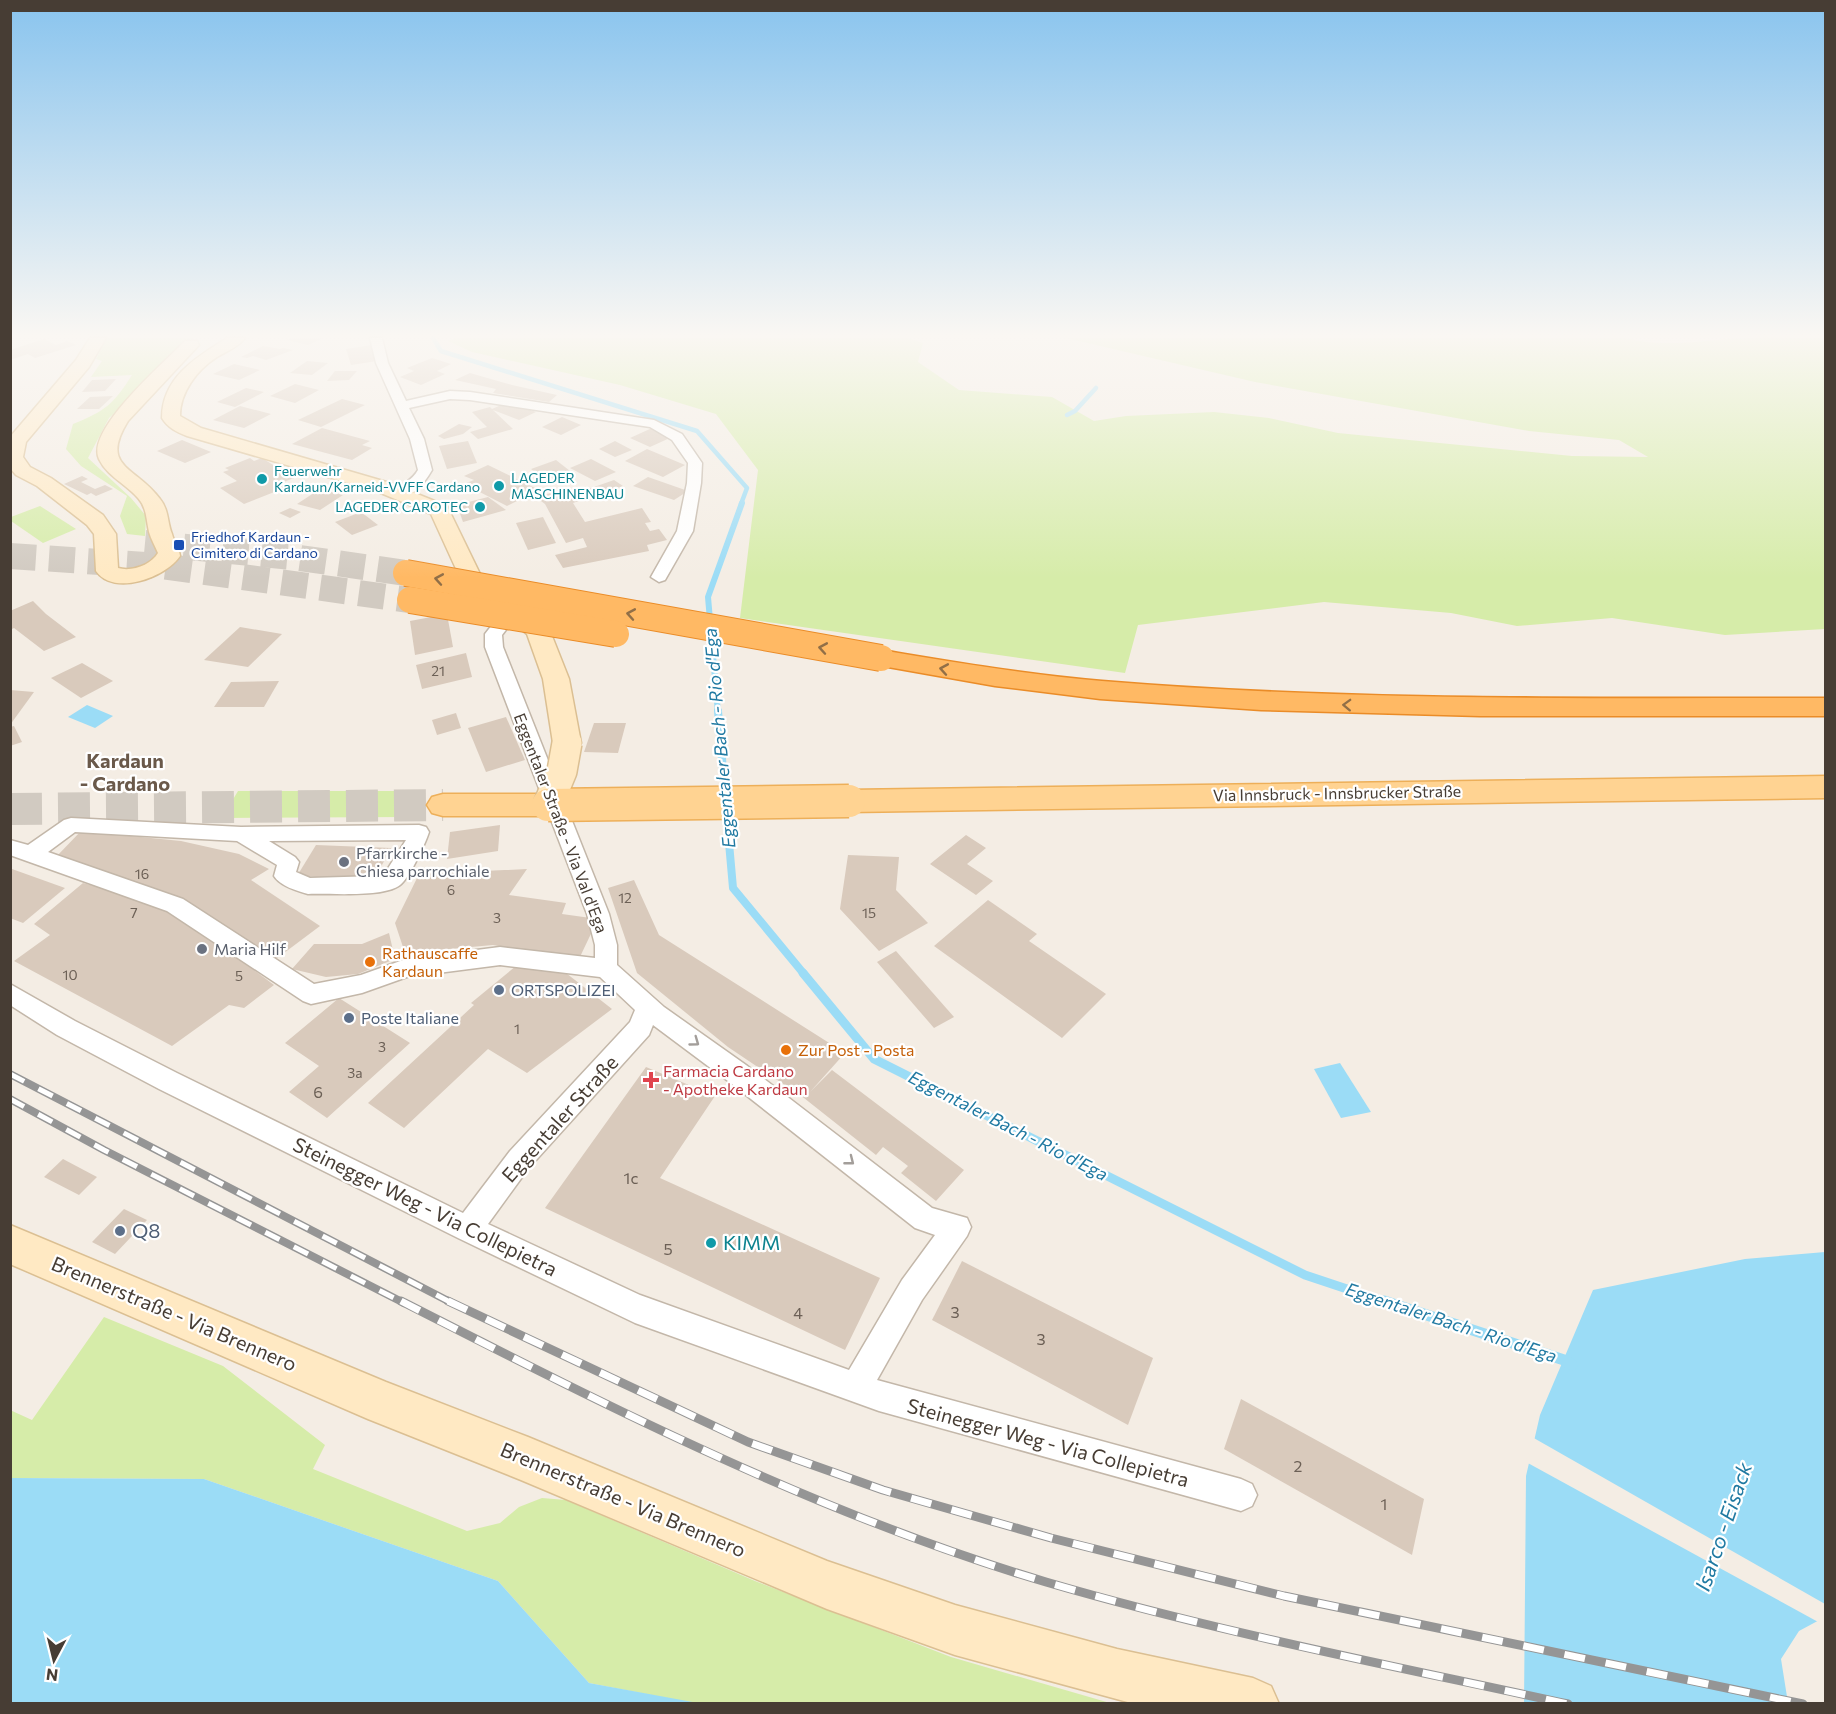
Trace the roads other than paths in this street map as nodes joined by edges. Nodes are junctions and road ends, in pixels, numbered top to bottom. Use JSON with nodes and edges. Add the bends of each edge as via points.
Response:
{"nodes":[{"id":1,"x":36,"y":418,"type":"edge"},
{"id":2,"x":121,"y":418,"type":"edge"},
{"id":3,"x":171,"y":418,"type":"edge"},
{"id":4,"x":407,"y":418,"type":"edge"},
{"id":5,"x":614,"y":418,"type":"edge"},
{"id":6,"x":401,"y":493,"type":"junction"},
{"id":7,"x":406,"y":573,"type":"tunnel mouth"},
{"id":8,"x":659,"y":577,"type":"dead end"},
{"id":9,"x":410,"y":600,"type":"tunnel mouth"},
{"id":10,"x":513,"y":610,"type":"junction"},
{"id":11,"x":883,"y":669,"type":"junction"},
{"id":12,"x":1826,"y":707,"type":"edge"},
{"id":13,"x":1826,"y":725,"type":"edge"},
{"id":14,"x":1826,"y":787,"type":"edge"},
{"id":15,"x":443,"y":804,"type":"tunnel mouth"},
{"id":16,"x":548,"y":805,"type":"junction"},
{"id":17,"x":241,"y":834,"type":"junction"},
{"id":18,"x":20,"y":851,"type":"edge"},
{"id":19,"x":606,"y":969,"type":"junction"},
{"id":20,"x":10,"y":993,"type":"edge"},
{"id":21,"x":648,"y":1007,"type":"junction"},
{"id":22,"x":468,"y":1229,"type":"junction"},
{"id":23,"x":10,"y":1244,"type":"edge"},
{"id":24,"x":856,"y":1388,"type":"junction"},
{"id":25,"x":1242,"y":1495,"type":"dead end"},
{"id":26,"x":1253,"y":1704,"type":"edge"}],
"edges":[{"from":1,"to":2,"type":"street","via":[[17,441],[13,457],[17,465],[95,520],[105,534],[107,571],[113,575],[134,575],[164,562],[169,551],[153,502],[108,461],[106,446]]},
{"from":3,"to":6,"type":"street","via":[[194,432]]},
{"from":4,"to":6,"type":"street","via":[[425,470],[419,481]]},
{"from":5,"to":8,"type":"street","via":[[654,424],[677,437],[695,463],[685,531]]},
{"from":6,"to":10,"type":"street","via":[[440,510],[470,577]]},
{"from":11,"to":7,"type":"highway","one_way":true,"bridge":true},
{"from":9,"to":11,"type":"highway","bridge":true},
{"from":10,"to":16,"type":"street","bridge":true,"via":[[538,632],[556,679],[567,743],[562,771]]},
{"from":10,"to":19,"type":"street","name":"Eggentaler Straße - Via Val d'Ega","via":[[493,634],[494,647],[598,914],[606,945]]},
{"from":12,"to":11,"type":"highway","one_way":true,"via":[[1445,707],[1261,701]]},
{"from":11,"to":13,"type":"highway","via":[[988,695],[1281,722]]},
{"from":14,"to":16,"type":"main road","name":"Via Innsbruck - Innsbrucker Straße","bridge":true},
{"from":15,"to":16,"type":"main road","name":"Via Innsbruck - Innsbrucker Straße"},
{"from":17,"to":17,"type":"street","via":[[288,862],[285,876],[308,886],[380,884],[393,879],[419,832]]},
{"from":17,"to":18,"type":"street","via":[[71,825]]},
{"from":18,"to":19,"type":"street","via":[[175,905],[311,994],[362,984],[406,968],[500,956]]},
{"from":19,"to":21,"type":"street"},
{"from":20,"to":22,"type":"street","name":"Steinegger Weg - Via Collepietra","via":[[66,1028]]},
{"from":21,"to":22,"type":"street","name":"Eggentaler Straße","via":[[640,1028],[519,1160]]},
{"from":21,"to":24,"type":"street","one_way":true,"via":[[925,1219],[957,1227],[912,1290]]},
{"from":22,"to":24,"type":"street","name":"Steinegger Weg - Via Collepietra","via":[[635,1308]]},
{"from":23,"to":26,"type":"street","name":"Brennerstraße - Via Brennero","via":[[827,1585],[955,1630],[1117,1674]]},
{"from":24,"to":25,"type":"street","name":"Steinegger Weg - Via Collepietra"}]}
